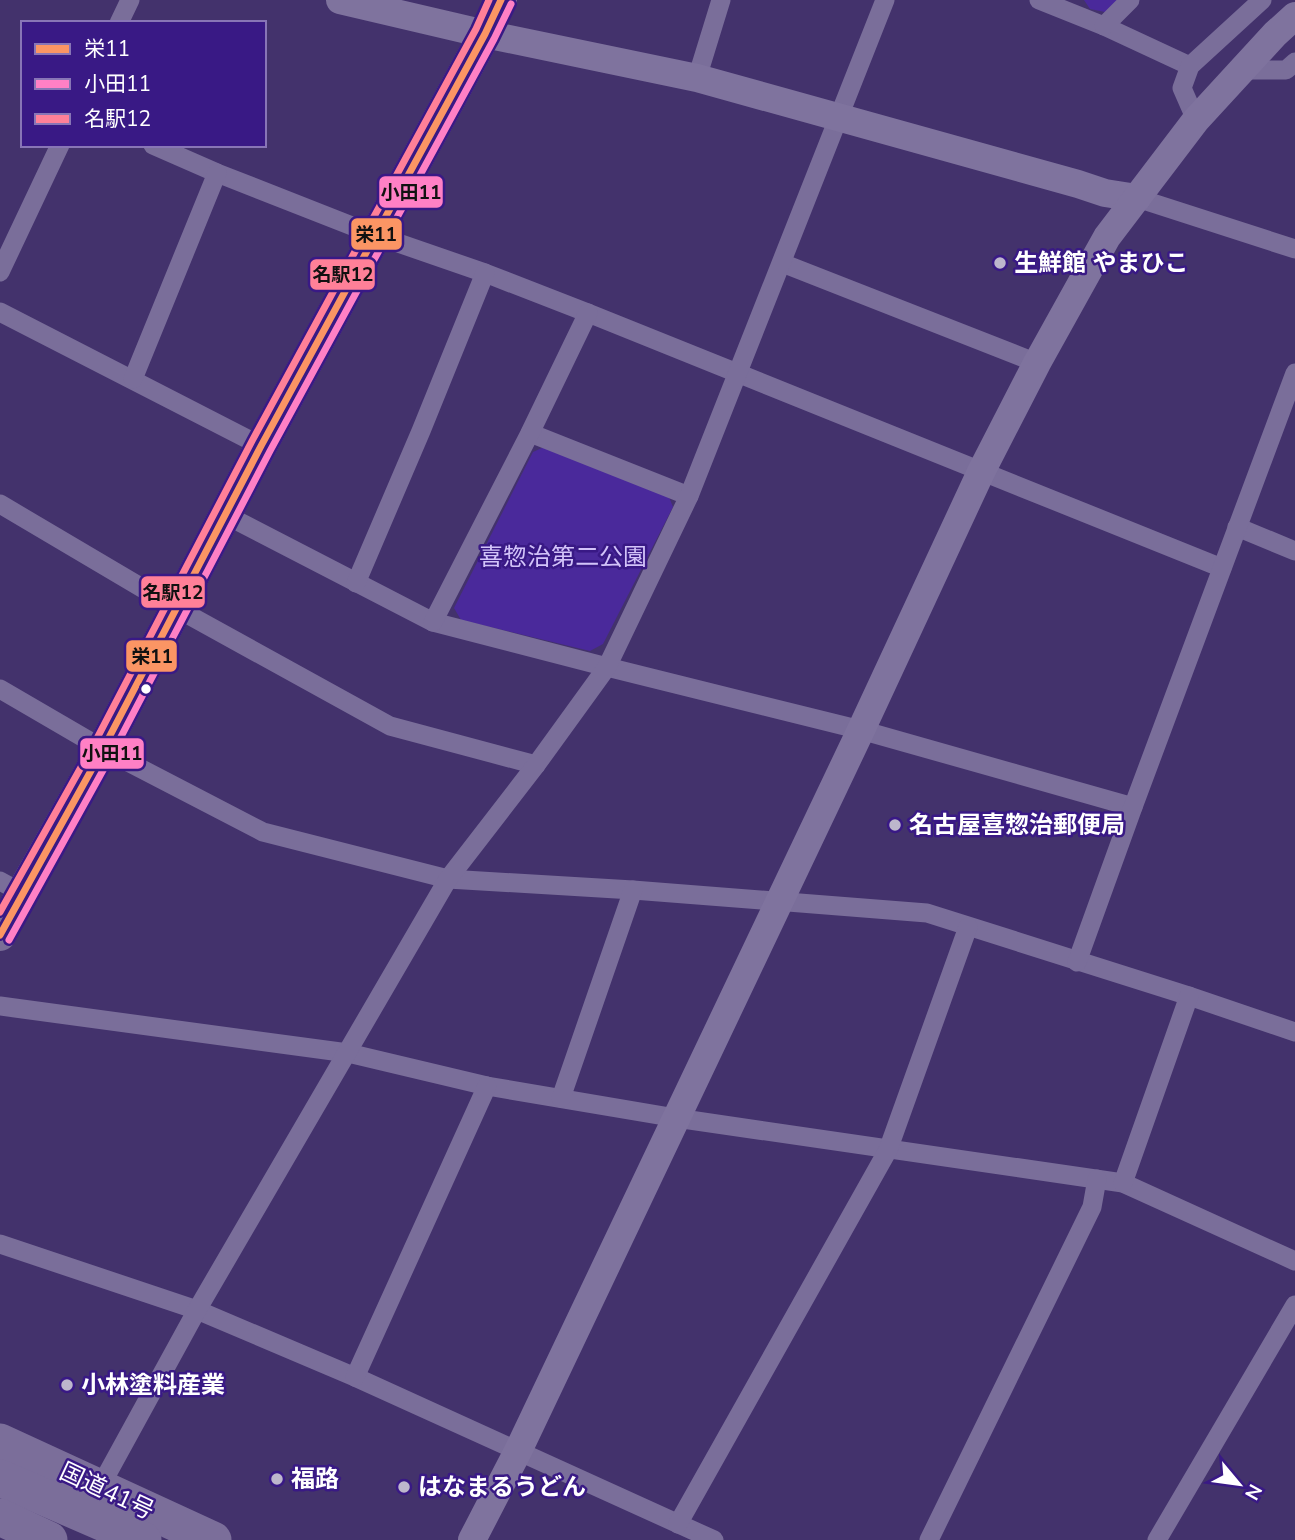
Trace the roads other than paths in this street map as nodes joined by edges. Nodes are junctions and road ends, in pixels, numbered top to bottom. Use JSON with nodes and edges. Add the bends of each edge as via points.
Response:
{"nodes":[{"id":1,"x":130,"y":0,"type":"edge"},
{"id":2,"x":340,"y":0,"type":"edge"},
{"id":3,"x":501,"y":0,"type":"edge"},
{"id":4,"x":721,"y":0,"type":"edge"},
{"id":5,"x":885,"y":0,"type":"edge"},
{"id":6,"x":1039,"y":0,"type":"edge"},
{"id":7,"x":1130,"y":0,"type":"edge"},
{"id":8,"x":1262,"y":0,"type":"edge"},
{"id":9,"x":1065,"y":5,"type":"edge"},
{"id":10,"x":1295,"y":16,"type":"edge"},
{"id":11,"x":120,"y":21,"type":"edge"},
{"id":12,"x":1104,"y":26,"type":"junction"},
{"id":13,"x":485,"y":34,"type":"junction"},
{"id":14,"x":1249,"y":62,"type":"junction"},
{"id":15,"x":1295,"y":62,"type":"edge"},
{"id":16,"x":1190,"y":66,"type":"junction"},
{"id":17,"x":696,"y":78,"type":"junction"},
{"id":18,"x":839,"y":118,"type":"junction"},
{"id":19,"x":1196,"y":120,"type":"junction"},
{"id":20,"x":59,"y":147,"type":"edge"},
{"id":21,"x":158,"y":147,"type":"edge"},
{"id":22,"x":217,"y":173,"type":"junction"},
{"id":23,"x":1137,"y":198,"type":"junction"},
{"id":24,"x":375,"y":235,"type":"junction"},
{"id":25,"x":5,"y":244,"type":"edge"},
{"id":26,"x":1295,"y":249,"type":"edge"},
{"id":27,"x":782,"y":263,"type":"junction"},
{"id":28,"x":0,"y":272,"type":"edge"},
{"id":29,"x":485,"y":273,"type":"junction"},
{"id":30,"x":0,"y":312,"type":"edge"},
{"id":31,"x":589,"y":313,"type":"junction"},
{"id":32,"x":1037,"y":363,"type":"junction"},
{"id":33,"x":738,"y":373,"type":"junction"},
{"id":34,"x":1295,"y":373,"type":"edge"},
{"id":35,"x":132,"y":379,"type":"junction"},
{"id":36,"x":530,"y":433,"type":"junction"},
{"id":37,"x":261,"y":446,"type":"junction"},
{"id":38,"x":981,"y":472,"type":"junction"},
{"id":39,"x":690,"y":496,"type":"junction"},
{"id":40,"x":0,"y":504,"type":"edge"},
{"id":41,"x":226,"y":515,"type":"junction"},
{"id":42,"x":1237,"y":527,"type":"junction"},
{"id":43,"x":1295,"y":551,"type":"edge"},
{"id":44,"x":1222,"y":568,"type":"junction"},
{"id":45,"x":356,"y":583,"type":"junction"},
{"id":46,"x":176,"y":608,"type":"junction"},
{"id":47,"x":433,"y":622,"type":"junction"},
{"id":48,"x":607,"y":667,"type":"junction"},
{"id":49,"x":0,"y":689,"type":"edge"},
{"id":50,"x":861,"y":730,"type":"junction"},
{"id":51,"x":103,"y":749,"type":"junction"},
{"id":52,"x":536,"y":765,"type":"junction"},
{"id":53,"x":1133,"y":807,"type":"junction"},
{"id":54,"x":448,"y":879,"type":"junction"},
{"id":55,"x":11,"y":887,"type":"edge"},
{"id":56,"x":633,"y":890,"type":"junction"},
{"id":57,"x":778,"y":903,"type":"junction"},
{"id":58,"x":968,"y":927,"type":"junction"},
{"id":59,"x":0,"y":935,"type":"edge"},
{"id":60,"x":1077,"y":962,"type":"junction"},
{"id":61,"x":1189,"y":996,"type":"junction"},
{"id":62,"x":0,"y":1006,"type":"edge"},
{"id":63,"x":1295,"y":1031,"type":"edge"},
{"id":64,"x":348,"y":1053,"type":"junction"},
{"id":65,"x":487,"y":1086,"type":"junction"},
{"id":66,"x":561,"y":1098,"type":"junction"},
{"id":67,"x":676,"y":1118,"type":"junction"},
{"id":68,"x":888,"y":1150,"type":"junction"},
{"id":69,"x":1097,"y":1179,"type":"junction"},
{"id":70,"x":1123,"y":1183,"type":"junction"},
{"id":71,"x":0,"y":1244,"type":"edge"},
{"id":72,"x":1295,"y":1261,"type":"edge"},
{"id":73,"x":1295,"y":1304,"type":"edge"},
{"id":74,"x":197,"y":1310,"type":"junction"},
{"id":75,"x":355,"y":1377,"type":"junction"},
{"id":76,"x":0,"y":1442,"type":"edge"},
{"id":77,"x":518,"y":1451,"type":"junction"},
{"id":78,"x":0,"y":1478,"type":"edge"},
{"id":79,"x":100,"y":1487,"type":"junction"},
{"id":80,"x":0,"y":1517,"type":"edge"},
{"id":81,"x":677,"y":1524,"type":"junction"},
{"id":82,"x":0,"y":1537,"type":"edge"},
{"id":83,"x":7,"y":1540,"type":"edge"},
{"id":84,"x":49,"y":1540,"type":"edge"},
{"id":85,"x":143,"y":1540,"type":"edge"},
{"id":86,"x":213,"y":1540,"type":"edge"},
{"id":87,"x":472,"y":1540,"type":"edge"},
{"id":88,"x":714,"y":1540,"type":"edge"},
{"id":89,"x":929,"y":1540,"type":"edge"},
{"id":90,"x":1157,"y":1540,"type":"edge"}],
"edges":[{"from":1,"to":11,"type":"street"},
{"from":2,"to":13,"type":"street"},
{"from":3,"to":13,"type":"main road"},
{"from":4,"to":17,"type":"street"},
{"from":5,"to":18,"type":"street"},
{"from":6,"to":9,"type":"street"},
{"from":7,"to":12,"type":"street"},
{"from":8,"to":16,"type":"street"},
{"from":9,"to":12,"type":"street"},
{"from":10,"to":14,"type":"street"},
{"from":12,"to":16,"type":"street"},
{"from":13,"to":17,"type":"street"},
{"from":13,"to":24,"type":"main road"},
{"from":14,"to":15,"type":"street","via":[[1286,70]]},
{"from":14,"to":19,"type":"street"},
{"from":16,"to":19,"type":"street","via":[[1182,88]]},
{"from":17,"to":18,"type":"street"},
{"from":18,"to":23,"type":"street"},
{"from":18,"to":27,"type":"street"},
{"from":19,"to":23,"type":"street"},
{"from":20,"to":25,"type":"street"},
{"from":21,"to":22,"type":"street"},
{"from":22,"to":24,"type":"street"},
{"from":22,"to":35,"type":"street"},
{"from":23,"to":26,"type":"street"},
{"from":23,"to":32,"type":"street","via":[[1107,237]]},
{"from":24,"to":29,"type":"street"},
{"from":24,"to":37,"type":"main road"},
{"from":25,"to":28,"type":"street"},
{"from":27,"to":32,"type":"street"},
{"from":27,"to":33,"type":"street"},
{"from":29,"to":31,"type":"street"},
{"from":29,"to":45,"type":"street"},
{"from":30,"to":35,"type":"street"},
{"from":31,"to":33,"type":"street"},
{"from":31,"to":36,"type":"street"},
{"from":32,"to":38,"type":"street"},
{"from":33,"to":38,"type":"street"},
{"from":33,"to":39,"type":"street"},
{"from":34,"to":42,"type":"street"},
{"from":35,"to":37,"type":"street"},
{"from":36,"to":39,"type":"street"},
{"from":36,"to":47,"type":"street"},
{"from":37,"to":41,"type":"main road"},
{"from":38,"to":44,"type":"street"},
{"from":38,"to":50,"type":"street"},
{"from":39,"to":48,"type":"street"},
{"from":40,"to":46,"type":"street"},
{"from":41,"to":45,"type":"street"},
{"from":41,"to":46,"type":"main road"},
{"from":42,"to":43,"type":"street"},
{"from":42,"to":44,"type":"street"},
{"from":44,"to":53,"type":"street"},
{"from":45,"to":47,"type":"street"},
{"from":46,"to":51,"type":"main road"},
{"from":46,"to":52,"type":"street","via":[[390,726]]},
{"from":47,"to":48,"type":"street"},
{"from":48,"to":50,"type":"street"},
{"from":48,"to":52,"type":"street"},
{"from":49,"to":51,"type":"street"},
{"from":50,"to":53,"type":"street"},
{"from":50,"to":57,"type":"street"},
{"from":51,"to":54,"type":"street","via":[[263,832]]},
{"from":51,"to":55,"type":"main road"},
{"from":52,"to":54,"type":"street"},
{"from":53,"to":60,"type":"street"},
{"from":54,"to":56,"type":"street"},
{"from":54,"to":64,"type":"street"},
{"from":55,"to":59,"type":"main road"},
{"from":56,"to":57,"type":"street"},
{"from":56,"to":66,"type":"street"},
{"from":57,"to":58,"type":"street","via":[[927,913]]},
{"from":57,"to":67,"type":"street"},
{"from":58,"to":60,"type":"street"},
{"from":58,"to":68,"type":"street"},
{"from":60,"to":61,"type":"street"},
{"from":61,"to":63,"type":"street"},
{"from":61,"to":70,"type":"street"},
{"from":62,"to":64,"type":"street"},
{"from":64,"to":65,"type":"street"},
{"from":64,"to":74,"type":"street"},
{"from":65,"to":66,"type":"street"},
{"from":65,"to":75,"type":"street"},
{"from":66,"to":67,"type":"street"},
{"from":67,"to":68,"type":"street"},
{"from":67,"to":77,"type":"street"},
{"from":68,"to":69,"type":"street"},
{"from":68,"to":81,"type":"street"},
{"from":69,"to":70,"type":"street"},
{"from":69,"to":89,"type":"street","via":[[1092,1207]]},
{"from":70,"to":72,"type":"street"},
{"from":71,"to":74,"type":"street"},
{"from":73,"to":90,"type":"street"},
{"from":74,"to":75,"type":"street"},
{"from":74,"to":79,"type":"street"},
{"from":75,"to":77,"type":"street"},
{"from":76,"to":79,"type":"highway","name":"国道41号"},
{"from":77,"to":81,"type":"street"},
{"from":77,"to":87,"type":"street"},
{"from":78,"to":85,"type":"highway"},
{"from":79,"to":86,"type":"highway","name":"国道41号"},
{"from":80,"to":84,"type":"highway"},
{"from":81,"to":88,"type":"street"},
{"from":82,"to":83,"type":"highway"}]}
